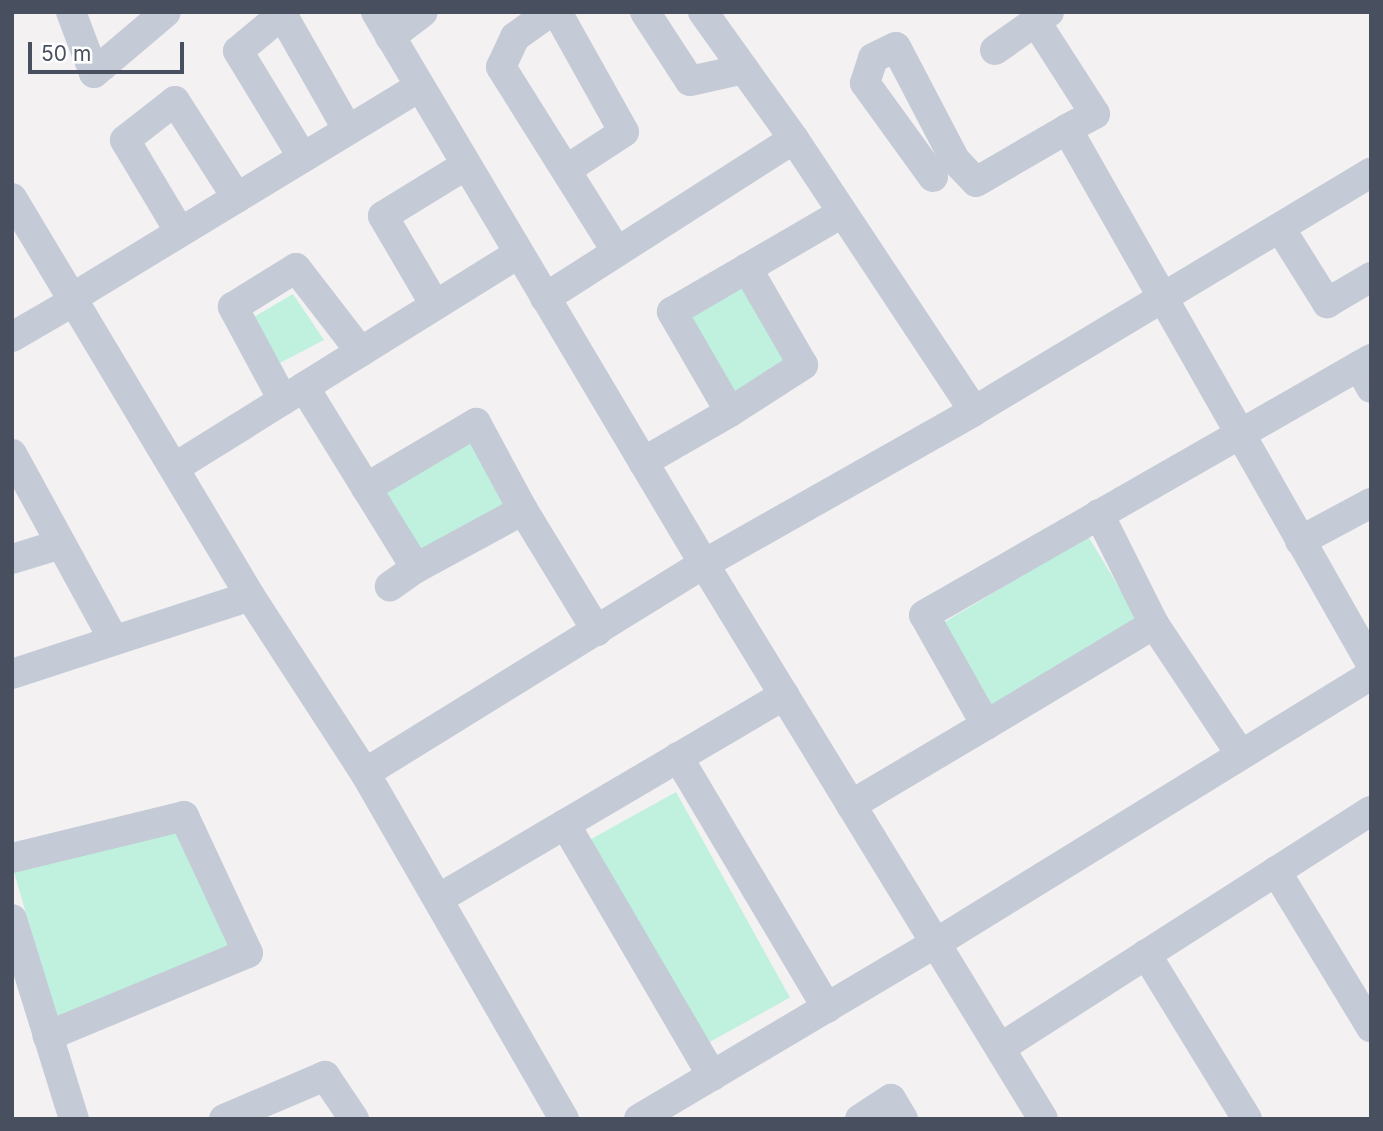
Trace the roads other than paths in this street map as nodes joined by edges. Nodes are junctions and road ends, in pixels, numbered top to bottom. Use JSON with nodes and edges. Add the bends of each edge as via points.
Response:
{"nodes":[{"id":1,"x":71,"y":12,"type":"edge"},
{"id":2,"x":166,"y":12,"type":"edge"},
{"id":3,"x":423,"y":12,"type":"edge"},
{"id":4,"x":550,"y":12,"type":"edge"},
{"id":5,"x":557,"y":12,"type":"edge"},
{"id":6,"x":645,"y":12,"type":"edge"},
{"id":7,"x":703,"y":12,"type":"edge"},
{"id":8,"x":283,"y":13,"type":"edge"},
{"id":9,"x":1042,"y":17,"type":"edge"},
{"id":10,"x":383,"y":25,"type":"edge"},
{"id":11,"x":995,"y":50,"type":"dead end"},
{"id":12,"x":744,"y":69,"type":"junction"},
{"id":13,"x":419,"y":87,"type":"junction"},
{"id":14,"x":1067,"y":129,"type":"junction"},
{"id":15,"x":348,"y":130,"type":"junction"},
{"id":16,"x":794,"y":139,"type":"junction"},
{"id":17,"x":303,"y":158,"type":"junction"},
{"id":18,"x":466,"y":165,"type":"junction"},
{"id":19,"x":566,"y":170,"type":"junction"},
{"id":20,"x":1371,"y":172,"type":"edge"},
{"id":21,"x":933,"y":177,"type":"dead end"},
{"id":22,"x":12,"y":198,"type":"edge"},
{"id":23,"x":237,"y":198,"type":"junction"},
{"id":24,"x":842,"y":213,"type":"junction"},
{"id":25,"x":1280,"y":228,"type":"junction"},
{"id":26,"x":20,"y":229,"type":"edge"},
{"id":27,"x":180,"y":232,"type":"junction"},
{"id":28,"x":617,"y":252,"type":"junction"},
{"id":29,"x":518,"y":254,"type":"junction"},
{"id":30,"x":747,"y":268,"type":"junction"},
{"id":31,"x":1371,"y":277,"type":"edge"},
{"id":32,"x":545,"y":298,"type":"junction"},
{"id":33,"x":1161,"y":299,"type":"junction"},
{"id":34,"x":73,"y":300,"type":"junction"},
{"id":35,"x":435,"y":305,"type":"junction"},
{"id":36,"x":12,"y":337,"type":"edge"},
{"id":37,"x":361,"y":352,"type":"junction"},
{"id":38,"x":1367,"y":371,"type":"edge"},
{"id":39,"x":294,"y":394,"type":"junction"},
{"id":40,"x":974,"y":411,"type":"junction"},
{"id":41,"x":730,"y":412,"type":"junction"},
{"id":42,"x":1238,"y":433,"type":"junction"},
{"id":43,"x":12,"y":454,"type":"edge"},
{"id":44,"x":643,"y":462,"type":"junction"},
{"id":45,"x":174,"y":468,"type":"junction"},
{"id":46,"x":366,"y":488,"type":"junction"},
{"id":47,"x":1371,"y":503,"type":"edge"},
{"id":48,"x":523,"y":510,"type":"junction"},
{"id":49,"x":1099,"y":514,"type":"junction"},
{"id":50,"x":1300,"y":541,"type":"junction"},
{"id":51,"x":61,"y":544,"type":"junction"},
{"id":52,"x":14,"y":556,"type":"edge"},
{"id":53,"x":704,"y":564,"type":"junction"},
{"id":54,"x":416,"y":568,"type":"junction"},
{"id":55,"x":390,"y":586,"type":"dead end"},
{"id":56,"x":250,"y":596,"type":"junction"},
{"id":57,"x":1154,"y":624,"type":"junction"},
{"id":58,"x":597,"y":631,"type":"junction"},
{"id":59,"x":114,"y":640,"type":"junction"},
{"id":60,"x":1371,"y":664,"type":"edge"},
{"id":61,"x":12,"y":674,"type":"edge"},
{"id":62,"x":1371,"y":675,"type":"edge"},
{"id":63,"x":784,"y":695,"type":"junction"},
{"id":64,"x":986,"y":725,"type":"junction"},
{"id":65,"x":1241,"y":755,"type":"junction"},
{"id":66,"x":678,"y":757,"type":"junction"},
{"id":67,"x":365,"y":773,"type":"junction"},
{"id":68,"x":851,"y":805,"type":"junction"},
{"id":69,"x":1371,"y":811,"type":"edge"},
{"id":70,"x":565,"y":824,"type":"junction"},
{"id":71,"x":12,"y":858,"type":"edge"},
{"id":72,"x":1276,"y":871,"type":"junction"},
{"id":73,"x":438,"y":899,"type":"junction"},
{"id":74,"x":12,"y":919,"type":"edge"},
{"id":75,"x":936,"y":943,"type":"junction"},
{"id":76,"x":1146,"y":954,"type":"junction"},
{"id":77,"x":827,"y":1008,"type":"junction"},
{"id":78,"x":1371,"y":1027,"type":"edge"},
{"id":79,"x":48,"y":1036,"type":"junction"},
{"id":80,"x":1000,"y":1048,"type":"junction"},
{"id":81,"x":712,"y":1076,"type":"junction"},
{"id":82,"x":348,"y":1117,"type":"edge"},
{"id":83,"x":74,"y":1119,"type":"edge"},
{"id":84,"x":224,"y":1119,"type":"edge"},
{"id":85,"x":564,"y":1119,"type":"edge"},
{"id":86,"x":639,"y":1119,"type":"edge"},
{"id":87,"x":860,"y":1119,"type":"edge"},
{"id":88,"x":903,"y":1119,"type":"edge"},
{"id":89,"x":1043,"y":1119,"type":"edge"},
{"id":90,"x":1247,"y":1119,"type":"edge"}],
"edges":[{"from":1,"to":2,"type":"street","via":[[94,73]]},
{"from":3,"to":10,"type":"street"},
{"from":4,"to":19,"type":"street","via":[[515,37],[501,67]]},
{"from":5,"to":19,"type":"street","via":[[624,132]]},
{"from":6,"to":12,"type":"street","via":[[690,81]]},
{"from":7,"to":12,"type":"street"},
{"from":8,"to":15,"type":"street"},
{"from":8,"to":17,"type":"street","via":[[238,51]]},
{"from":9,"to":11,"type":"street"},
{"from":9,"to":14,"type":"street","via":[[1095,114]]},
{"from":10,"to":13,"type":"street"},
{"from":12,"to":16,"type":"street"},
{"from":13,"to":15,"type":"street"},
{"from":13,"to":18,"type":"street"},
{"from":14,"to":21,"type":"street","via":[[976,182],[955,160],[896,47],[873,58],[865,83]]},
{"from":14,"to":33,"type":"street"},
{"from":15,"to":17,"type":"street"},
{"from":16,"to":24,"type":"street"},
{"from":16,"to":28,"type":"street"},
{"from":17,"to":23,"type":"street"},
{"from":18,"to":29,"type":"street"},
{"from":18,"to":35,"type":"street","via":[[383,216]]},
{"from":19,"to":28,"type":"street"},
{"from":20,"to":25,"type":"street"},
{"from":22,"to":26,"type":"street"},
{"from":23,"to":27,"type":"street"},
{"from":23,"to":27,"type":"street","via":[[176,101],[125,140]]},
{"from":24,"to":30,"type":"street"},
{"from":24,"to":40,"type":"street"},
{"from":25,"to":31,"type":"street","via":[[1327,303]]},
{"from":25,"to":33,"type":"street"},
{"from":26,"to":34,"type":"street"},
{"from":27,"to":34,"type":"street"},
{"from":28,"to":32,"type":"street"},
{"from":29,"to":32,"type":"street"},
{"from":29,"to":35,"type":"street"},
{"from":30,"to":41,"type":"street","via":[[803,365]]},
{"from":30,"to":41,"type":"street","via":[[671,312]]},
{"from":32,"to":44,"type":"street"},
{"from":33,"to":40,"type":"street"},
{"from":33,"to":42,"type":"street"},
{"from":34,"to":36,"type":"street"},
{"from":34,"to":45,"type":"street"},
{"from":35,"to":37,"type":"street"},
{"from":37,"to":39,"type":"street"},
{"from":37,"to":39,"type":"street","via":[[296,268],[233,307]]},
{"from":38,"to":42,"type":"street"},
{"from":39,"to":45,"type":"street"},
{"from":39,"to":46,"type":"street"},
{"from":40,"to":53,"type":"street"},
{"from":41,"to":44,"type":"street"},
{"from":42,"to":49,"type":"street"},
{"from":42,"to":50,"type":"street"},
{"from":43,"to":51,"type":"street"},
{"from":44,"to":53,"type":"street"},
{"from":45,"to":56,"type":"street"},
{"from":46,"to":48,"type":"street","via":[[477,423]]},
{"from":46,"to":54,"type":"street"},
{"from":47,"to":50,"type":"street"},
{"from":48,"to":54,"type":"street"},
{"from":48,"to":58,"type":"street"},
{"from":49,"to":57,"type":"street"},
{"from":49,"to":64,"type":"street","via":[[924,615]]},
{"from":50,"to":60,"type":"street"},
{"from":51,"to":52,"type":"street"},
{"from":51,"to":59,"type":"street"},
{"from":53,"to":58,"type":"street"},
{"from":53,"to":63,"type":"street"},
{"from":54,"to":55,"type":"street"},
{"from":56,"to":59,"type":"street"},
{"from":56,"to":67,"type":"street"},
{"from":57,"to":64,"type":"street"},
{"from":57,"to":65,"type":"street"},
{"from":58,"to":67,"type":"street"},
{"from":59,"to":61,"type":"street"},
{"from":62,"to":65,"type":"street"},
{"from":63,"to":66,"type":"street"},
{"from":63,"to":68,"type":"street"},
{"from":64,"to":68,"type":"street"},
{"from":65,"to":75,"type":"street"},
{"from":66,"to":70,"type":"street"},
{"from":66,"to":77,"type":"street"},
{"from":67,"to":73,"type":"street"},
{"from":68,"to":75,"type":"street"},
{"from":69,"to":72,"type":"street"},
{"from":70,"to":73,"type":"street"},
{"from":70,"to":81,"type":"street"},
{"from":71,"to":79,"type":"street","via":[[184,816],[248,953]]},
{"from":72,"to":76,"type":"street"},
{"from":72,"to":78,"type":"street"},
{"from":73,"to":85,"type":"street"},
{"from":74,"to":79,"type":"street"},
{"from":75,"to":77,"type":"street"},
{"from":75,"to":80,"type":"street"},
{"from":76,"to":80,"type":"street"},
{"from":76,"to":90,"type":"street"},
{"from":77,"to":81,"type":"street"},
{"from":79,"to":83,"type":"street"},
{"from":80,"to":89,"type":"street"},
{"from":81,"to":86,"type":"street"},
{"from":82,"to":84,"type":"street","via":[[325,1076]]},
{"from":87,"to":88,"type":"street","via":[[891,1099]]}]}
